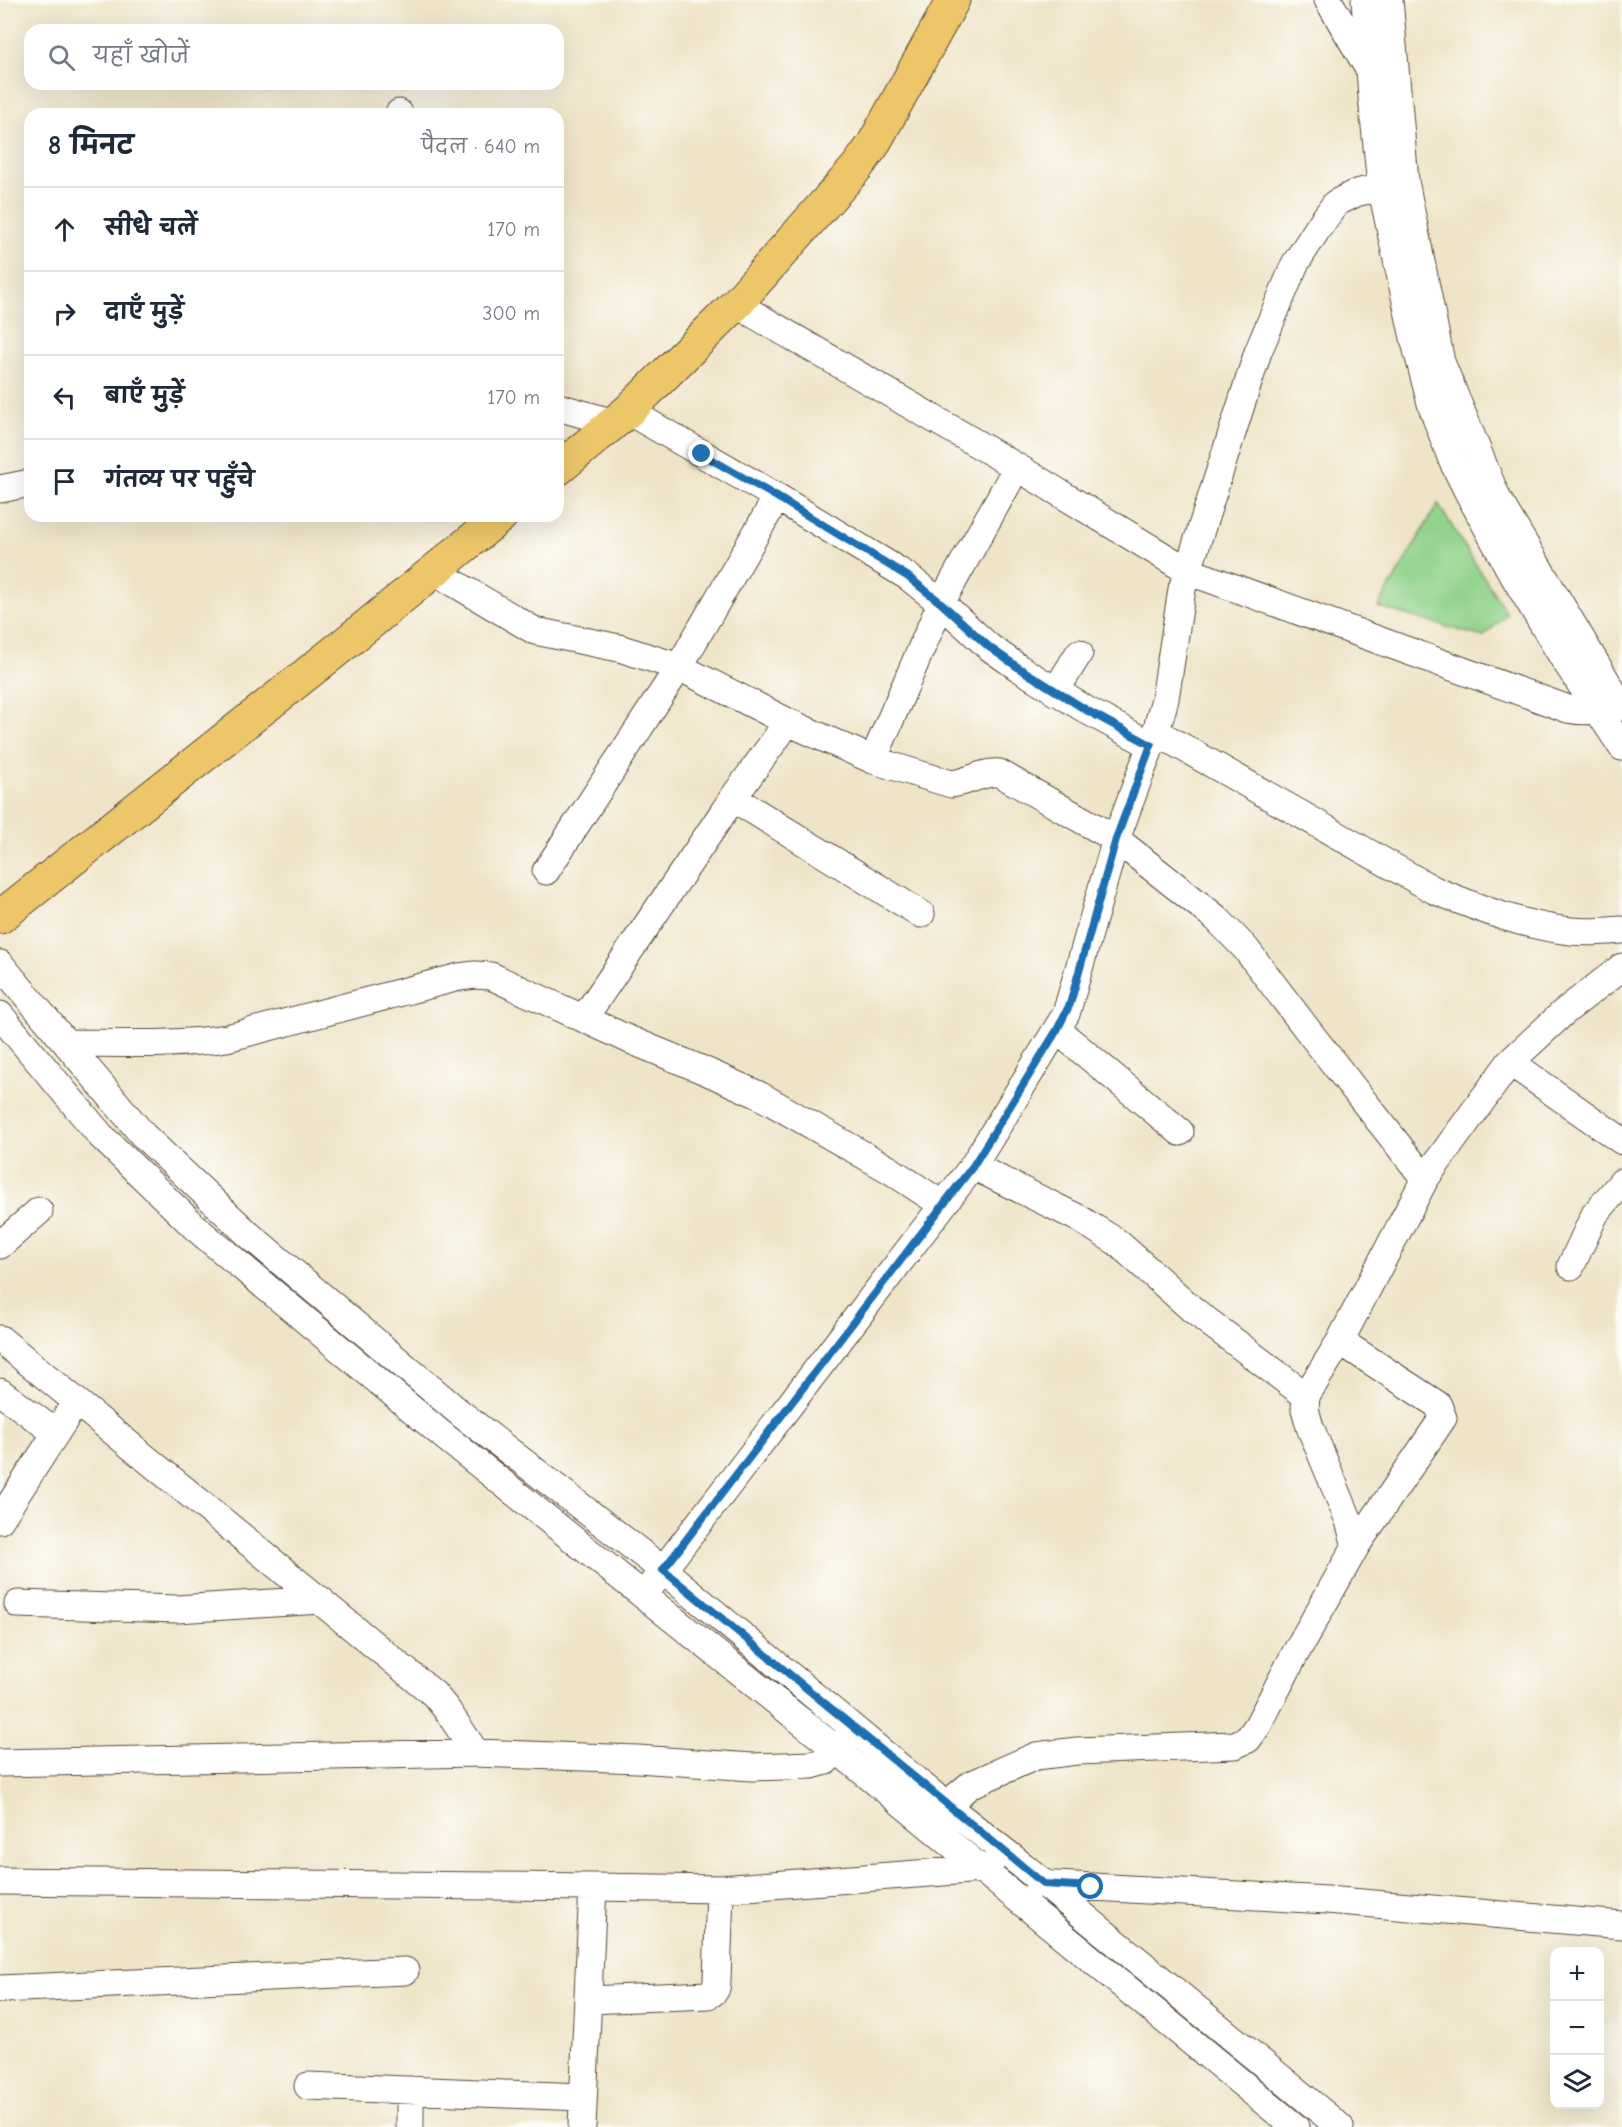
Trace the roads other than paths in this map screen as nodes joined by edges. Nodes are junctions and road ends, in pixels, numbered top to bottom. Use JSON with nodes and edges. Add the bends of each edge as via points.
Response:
{"nodes":[{"id":1,"x":953,"y":0,"type":"edge"},
{"id":2,"x":1328,"y":0,"type":"edge"},
{"id":3,"x":1365,"y":0,"type":"edge"},
{"id":4,"x":1389,"y":0,"type":"edge"},
{"id":5,"x":1370,"y":71,"type":"junction"},
{"id":6,"x":1393,"y":183,"type":"junction"},
{"id":7,"x":736,"y":304,"type":"junction"},
{"id":8,"x":564,"y":407,"type":"edge"},
{"id":9,"x":621,"y":417,"type":"junction"},
{"id":10,"x":564,"y":464,"type":"edge"},
{"id":11,"x":1017,"y":467,"type":"junction"},
{"id":12,"x":24,"y":484,"type":"edge"},
{"id":13,"x":0,"y":489,"type":"edge"},
{"id":14,"x":777,"y":497,"type":"junction"},
{"id":15,"x":494,"y":522,"type":"edge"},
{"id":16,"x":434,"y":571,"type":"junction"},
{"id":17,"x":1188,"y":571,"type":"junction"},
{"id":18,"x":941,"y":603,"type":"junction"},
{"id":19,"x":1079,"y":653,"type":"dead end"},
{"id":20,"x":679,"y":666,"type":"junction"},
{"id":21,"x":1055,"y":692,"type":"junction"},
{"id":22,"x":1612,"y":705,"type":"edge"},
{"id":23,"x":788,"y":722,"type":"junction"},
{"id":24,"x":1154,"y":739,"type":"junction"},
{"id":25,"x":1622,"y":747,"type":"edge"},
{"id":26,"x":873,"y":760,"type":"junction"},
{"id":27,"x":733,"y":798,"type":"junction"},
{"id":28,"x":1116,"y":839,"type":"junction"},
{"id":29,"x":546,"y":872,"type":"dead end"},
{"id":30,"x":921,"y":914,"type":"dead end"},
{"id":31,"x":0,"y":917,"type":"edge"},
{"id":32,"x":1622,"y":930,"type":"edge"},
{"id":33,"x":0,"y":964,"type":"edge"},
{"id":34,"x":1622,"y":966,"type":"edge"},
{"id":35,"x":0,"y":1015,"type":"edge"},
{"id":36,"x":584,"y":1018,"type":"junction"},
{"id":37,"x":1057,"y":1030,"type":"junction"},
{"id":38,"x":66,"y":1043,"type":"junction"},
{"id":39,"x":1510,"y":1062,"type":"junction"},
{"id":40,"x":1180,"y":1132,"type":"dead end"},
{"id":41,"x":1622,"y":1141,"type":"edge"},
{"id":42,"x":973,"y":1166,"type":"junction"},
{"id":43,"x":1425,"y":1179,"type":"junction"},
{"id":44,"x":1622,"y":1182,"type":"edge"},
{"id":45,"x":943,"y":1205,"type":"junction"},
{"id":46,"x":39,"y":1211,"type":"dead end"},
{"id":47,"x":0,"y":1245,"type":"edge"},
{"id":48,"x":1570,"y":1266,"type":"dead end"},
{"id":49,"x":0,"y":1339,"type":"edge"},
{"id":50,"x":1340,"y":1341,"type":"junction"},
{"id":51,"x":0,"y":1392,"type":"edge"},
{"id":52,"x":1306,"y":1396,"type":"junction"},
{"id":53,"x":76,"y":1402,"type":"junction"},
{"id":54,"x":56,"y":1433,"type":"junction"},
{"id":55,"x":0,"y":1520,"type":"edge"},
{"id":56,"x":1356,"y":1546,"type":"junction"},
{"id":57,"x":663,"y":1570,"type":"junction"},
{"id":58,"x":643,"y":1596,"type":"junction"},
{"id":59,"x":321,"y":1600,"type":"junction"},
{"id":60,"x":18,"y":1604,"type":"dead end"},
{"id":61,"x":854,"y":1729,"type":"junction"},
{"id":62,"x":837,"y":1750,"type":"junction"},
{"id":63,"x":476,"y":1753,"type":"junction"},
{"id":64,"x":0,"y":1763,"type":"edge"},
{"id":65,"x":946,"y":1805,"type":"junction"},
{"id":66,"x":1012,"y":1857,"type":"junction"},
{"id":67,"x":982,"y":1869,"type":"junction"},
{"id":68,"x":0,"y":1881,"type":"edge"},
{"id":69,"x":1044,"y":1884,"type":"junction"},
{"id":70,"x":593,"y":1887,"type":"junction"},
{"id":71,"x":1004,"y":1887,"type":"junction"},
{"id":72,"x":720,"y":1889,"type":"junction"},
{"id":73,"x":1622,"y":1925,"type":"edge"},
{"id":74,"x":405,"y":1971,"type":"dead end"},
{"id":75,"x":0,"y":1989,"type":"edge"},
{"id":76,"x":588,"y":2000,"type":"junction"},
{"id":77,"x":308,"y":2086,"type":"dead end"},
{"id":78,"x":410,"y":2090,"type":"junction"},
{"id":79,"x":582,"y":2097,"type":"junction"},
{"id":80,"x":410,"y":2127,"type":"edge"},
{"id":81,"x":582,"y":2127,"type":"edge"},
{"id":82,"x":1294,"y":2127,"type":"edge"},
{"id":83,"x":1340,"y":2127,"type":"edge"}],
"edges":[{"from":1,"to":7,"type":"main road","via":[[873,146]]},
{"from":2,"to":5,"type":"street"},
{"from":3,"to":5,"type":"street"},
{"from":4,"to":6,"type":"street"},
{"from":5,"to":6,"type":"street"},
{"from":6,"to":17,"type":"street","via":[[1336,203],[1295,264],[1258,352]]},
{"from":6,"to":22,"type":"street","via":[[1441,362],[1497,498]]},
{"from":7,"to":9,"type":"main road"},
{"from":7,"to":11,"type":"street"},
{"from":8,"to":9,"type":"street"},
{"from":9,"to":10,"type":"main road"},
{"from":9,"to":14,"type":"street"},
{"from":11,"to":17,"type":"street"},
{"from":11,"to":18,"type":"street"},
{"from":12,"to":13,"type":"street"},
{"from":14,"to":18,"type":"street","via":[[907,576]]},
{"from":14,"to":20,"type":"street"},
{"from":15,"to":16,"type":"main road"},
{"from":16,"to":20,"type":"street","via":[[535,630]]},
{"from":16,"to":31,"type":"main road"},
{"from":17,"to":22,"type":"street","via":[[1568,710],[1587,712]]},
{"from":17,"to":24,"type":"street"},
{"from":18,"to":21,"type":"street","via":[[989,647]]},
{"from":18,"to":26,"type":"street"},
{"from":19,"to":21,"type":"street"},
{"from":20,"to":23,"type":"street"},
{"from":20,"to":29,"type":"street"},
{"from":21,"to":24,"type":"street"},
{"from":22,"to":25,"type":"street"},
{"from":23,"to":26,"type":"street"},
{"from":23,"to":27,"type":"street"},
{"from":24,"to":28,"type":"street"},
{"from":24,"to":32,"type":"street","via":[[1434,890],[1468,904],[1538,926],[1572,931]]},
{"from":26,"to":28,"type":"street","via":[[951,784],[999,773]]},
{"from":27,"to":30,"type":"street"},
{"from":27,"to":36,"type":"street"},
{"from":28,"to":37,"type":"street","via":[[1070,1004]]},
{"from":28,"to":43,"type":"street","via":[[1216,918],[1246,949]]},
{"from":33,"to":38,"type":"street"},
{"from":34,"to":39,"type":"street"},
{"from":35,"to":58,"type":"street","via":[[101,1136],[198,1230]]},
{"from":36,"to":38,"type":"street","via":[[491,976],[475,975],[227,1038]]},
{"from":36,"to":45,"type":"street","via":[[759,1095]]},
{"from":37,"to":40,"type":"street"},
{"from":37,"to":42,"type":"street"},
{"from":38,"to":57,"type":"street","via":[[143,1136],[248,1234],[459,1413]]},
{"from":39,"to":41,"type":"street"},
{"from":39,"to":43,"type":"street"},
{"from":42,"to":45,"type":"street"},
{"from":42,"to":52,"type":"street","via":[[1078,1218],[1117,1242],[1193,1310]]},
{"from":43,"to":50,"type":"street"},
{"from":44,"to":48,"type":"street","via":[[1595,1214]]},
{"from":45,"to":57,"type":"street"},
{"from":46,"to":47,"type":"street"},
{"from":49,"to":53,"type":"street"},
{"from":50,"to":52,"type":"street"},
{"from":50,"to":56,"type":"street","via":[[1438,1405],[1443,1418]]},
{"from":51,"to":54,"type":"street"},
{"from":52,"to":56,"type":"street","via":[[1310,1427]]},
{"from":53,"to":54,"type":"street"},
{"from":53,"to":59,"type":"street"},
{"from":54,"to":55,"type":"street"},
{"from":56,"to":65,"type":"street","via":[[1248,1739],[1235,1745],[1036,1756],[970,1785]]},
{"from":57,"to":58,"type":"street"},
{"from":57,"to":61,"type":"street"},
{"from":58,"to":62,"type":"street"},
{"from":59,"to":60,"type":"street","via":[[177,1609]]},
{"from":59,"to":63,"type":"street","via":[[434,1694]]},
{"from":61,"to":62,"type":"street"},
{"from":61,"to":65,"type":"street"},
{"from":62,"to":63,"type":"street","via":[[826,1761],[812,1766],[752,1767]]},
{"from":62,"to":67,"type":"street"},
{"from":63,"to":64,"type":"street"},
{"from":65,"to":66,"type":"street"},
{"from":66,"to":67,"type":"street"},
{"from":66,"to":69,"type":"street"},
{"from":67,"to":71,"type":"street"},
{"from":67,"to":72,"type":"street"},
{"from":68,"to":70,"type":"street"},
{"from":69,"to":71,"type":"street"},
{"from":69,"to":73,"type":"street","via":[[1327,1900]]},
{"from":69,"to":83,"type":"street"},
{"from":70,"to":72,"type":"street"},
{"from":70,"to":76,"type":"street"},
{"from":71,"to":82,"type":"street"},
{"from":72,"to":76,"type":"street","via":[[717,1980],[713,1994]]},
{"from":74,"to":75,"type":"street"},
{"from":76,"to":79,"type":"street"},
{"from":77,"to":78,"type":"street"},
{"from":78,"to":79,"type":"street"},
{"from":78,"to":80,"type":"street"},
{"from":79,"to":81,"type":"street"}]}
